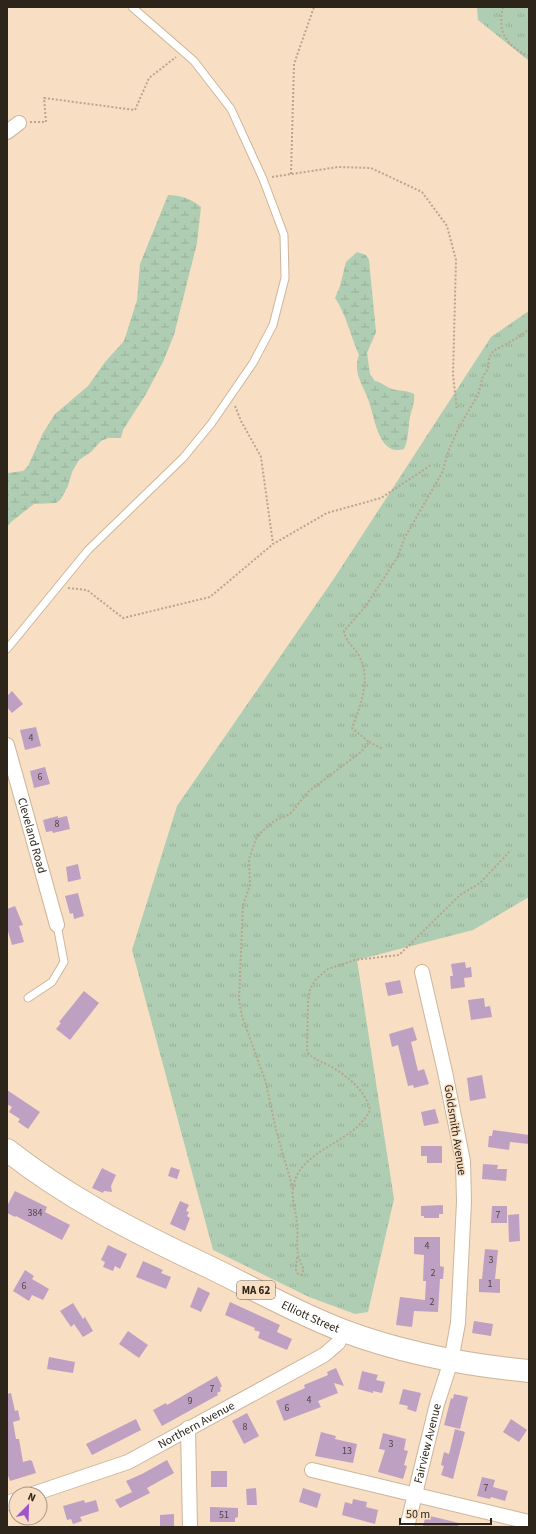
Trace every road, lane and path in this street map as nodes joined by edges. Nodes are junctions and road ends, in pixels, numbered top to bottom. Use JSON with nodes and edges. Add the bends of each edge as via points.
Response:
{"nodes":[{"id":1,"x":132,"y":7,"type":"edge"},
{"id":2,"x":314,"y":7,"type":"edge"},
{"id":3,"x":503,"y":7,"type":"edge"},
{"id":4,"x":183,"y":51,"type":"junction"},
{"id":5,"x":529,"y":56,"type":"edge"},
{"id":6,"x":19,"y":123,"type":"joint"},
{"id":7,"x":7,"y":132,"type":"edge"},
{"id":8,"x":291,"y":174,"type":"junction"},
{"id":9,"x":263,"y":179,"type":"junction"},
{"id":10,"x":529,"y":329,"type":"edge"},
{"id":11,"x":231,"y":395,"type":"junction"},
{"id":12,"x":457,"y":410,"type":"dead end"},
{"id":13,"x":431,"y":465,"type":"dead end"},
{"id":14,"x":273,"y":544,"type":"junction"},
{"id":15,"x":57,"y":588,"type":"junction"},
{"id":16,"x":7,"y":649,"type":"edge"},
{"id":17,"x":369,"y":742,"type":"junction"},
{"id":18,"x":7,"y":745,"type":"edge"},
{"id":19,"x":383,"y":749,"type":"dead end"},
{"id":20,"x":511,"y":850,"type":"dead end"},
{"id":21,"x":57,"y":925,"type":"joint"},
{"id":22,"x":422,"y":972,"type":"dead end"},
{"id":23,"x":28,"y":998,"type":"dead end"},
{"id":24,"x":9,"y":1157,"type":"edge"},
{"id":25,"x":293,"y":1189,"type":"junction"},
{"id":26,"x":297,"y":1257,"type":"junction"},
{"id":27,"x":344,"y":1331,"type":"junction"},
{"id":28,"x":451,"y":1361,"type":"junction"},
{"id":29,"x":529,"y":1371,"type":"edge"},
{"id":30,"x":188,"y":1428,"type":"junction"},
{"id":31,"x":312,"y":1470,"type":"dead end"},
{"id":32,"x":48,"y":1489,"type":"edge"},
{"id":33,"x":415,"y":1495,"type":"junction"},
{"id":34,"x":529,"y":1522,"type":"edge"},
{"id":35,"x":190,"y":1527,"type":"edge"},
{"id":36,"x":407,"y":1527,"type":"edge"}],
"edges":[{"from":1,"to":4,"type":"lane"},
{"from":2,"to":8,"type":"path","via":[[294,64]]},
{"from":3,"to":5,"type":"path","via":[[500,20],[504,37]]},
{"from":4,"to":6,"type":"path","via":[[149,78],[135,110],[44,98],[46,122]]},
{"from":4,"to":9,"type":"lane","via":[[194,61],[231,109]]},
{"from":6,"to":7,"type":"street"},
{"from":8,"to":9,"type":"path"},
{"from":8,"to":12,"type":"path","via":[[338,167],[371,168],[422,192],[447,226],[456,260],[453,375]]},
{"from":9,"to":11,"type":"lane","via":[[284,235],[285,278],[273,325],[253,363]]},
{"from":10,"to":17,"type":"path","via":[[494,351],[489,358],[488,369],[483,376],[478,396],[459,427],[442,473],[405,537],[397,558],[365,607],[344,631],[346,640],[358,654],[364,683],[364,697],[352,728]]},
{"from":11,"to":14,"type":"path","via":[[261,457]]},
{"from":11,"to":15,"type":"lane","via":[[183,458],[88,550]]},
{"from":13,"to":14,"type":"path","via":[[380,498],[327,513]]},
{"from":14,"to":15,"type":"path","via":[[210,596],[124,618],[87,590]]},
{"from":15,"to":16,"type":"lane"},
{"from":17,"to":19,"type":"path"},
{"from":17,"to":25,"type":"path","via":[[361,752],[309,791],[290,814],[274,820],[257,836],[249,859],[250,885],[243,905],[239,1000],[242,1016],[266,1083]]},
{"from":18,"to":21,"type":"street","name":"Cleveland Road"},
{"from":20,"to":25,"type":"path","via":[[480,883],[460,895],[421,932],[406,950],[398,955],[355,960],[328,969],[316,979],[310,989],[308,1002],[307,1052],[315,1060],[350,1079],[368,1101],[370,1110],[366,1119],[348,1135],[309,1159],[299,1172]]},
{"from":21,"to":23,"type":"lane","via":[[64,962],[52,982]]},
{"from":22,"to":28,"type":"street","name":"Goldsmith Avenue","via":[[446,1072],[463,1161],[464,1202],[458,1323]]},
{"from":24,"to":27,"type":"main road","name":"Elliott Street","number":"MA 62","via":[[100,1213]]},
{"from":25,"to":26,"type":"path"},
{"from":26,"to":26,"type":"path","via":[[296,1270],[301,1275],[304,1269]]},
{"from":27,"to":28,"type":"main road","name":"Elliott Street","number":"MA 62"},
{"from":27,"to":30,"type":"street","name":"Northern Avenue","via":[[338,1342],[324,1355]]},
{"from":28,"to":29,"type":"main road","name":"Elliott Street","number":"MA 62"},
{"from":28,"to":33,"type":"street","name":"Fairview Avenue","via":[[437,1404]]},
{"from":30,"to":32,"type":"street","name":"Northern Avenue","via":[[128,1462]]},
{"from":30,"to":35,"type":"street"},
{"from":31,"to":33,"type":"street"},
{"from":33,"to":34,"type":"street"},
{"from":33,"to":36,"type":"street","name":"Fairview Avenue"}]}
